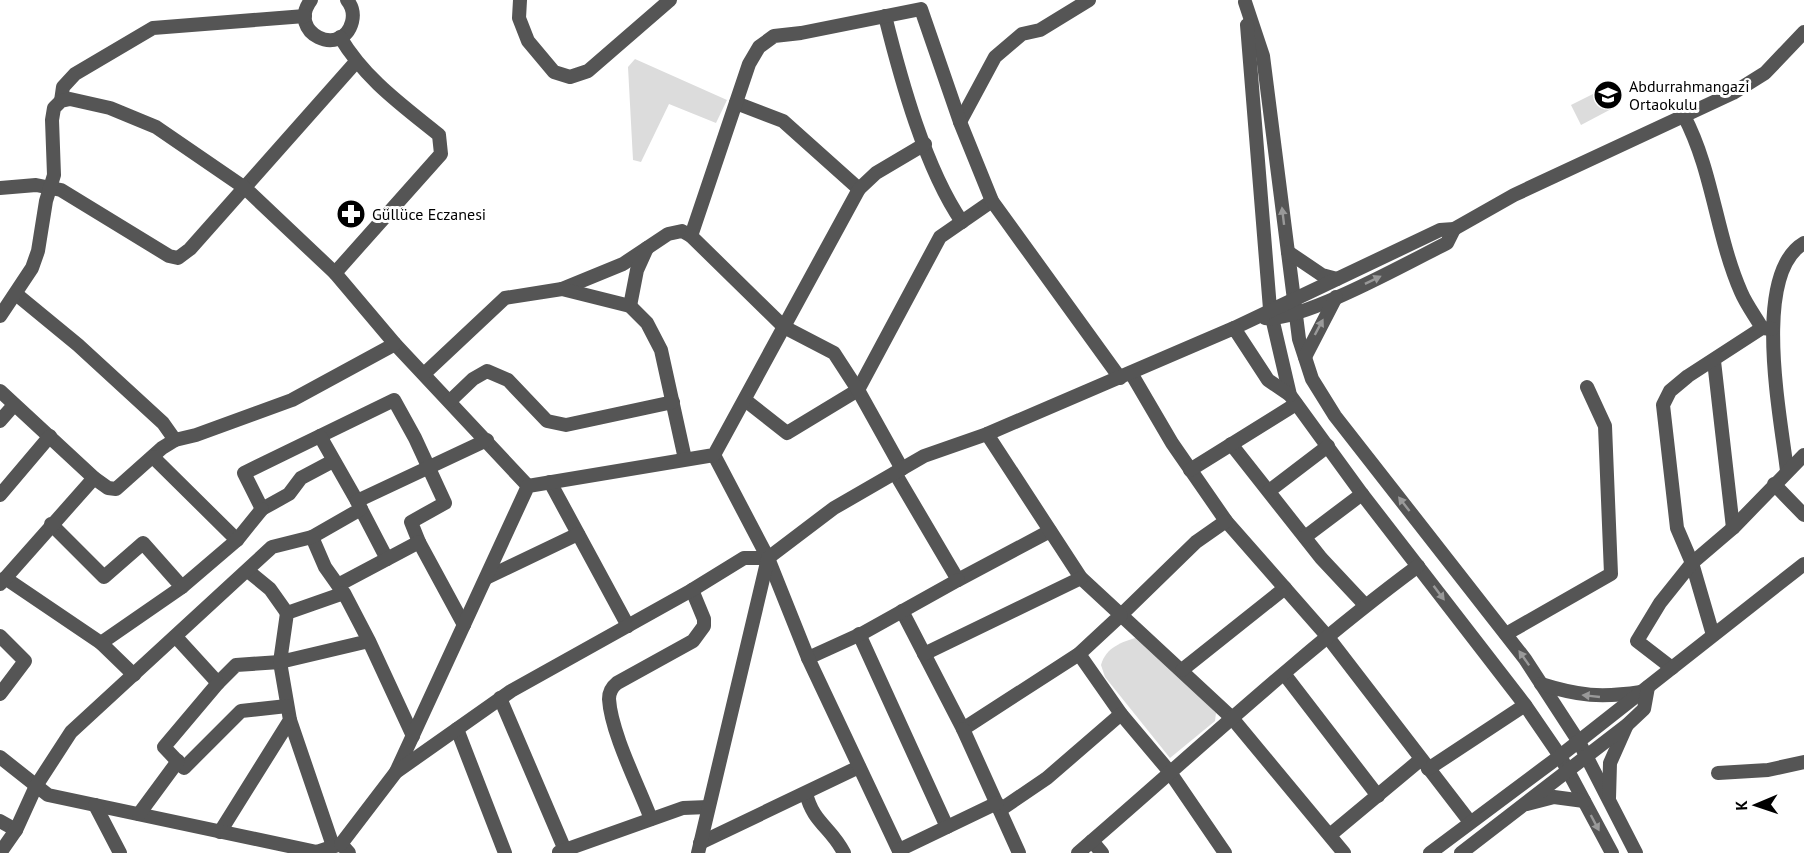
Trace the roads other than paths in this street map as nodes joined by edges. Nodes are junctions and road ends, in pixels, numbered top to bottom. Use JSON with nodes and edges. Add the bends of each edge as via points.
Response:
{"nodes":[{"id":1,"x":311,"y":0,"type":"edge"},
{"id":2,"x":346,"y":0,"type":"edge"},
{"id":3,"x":520,"y":0,"type":"edge"},
{"id":4,"x":670,"y":0,"type":"edge"},
{"id":5,"x":1089,"y":0,"type":"edge"},
{"id":6,"x":1244,"y":1,"type":"edge"},
{"id":7,"x":922,"y":4,"type":"edge"},
{"id":8,"x":305,"y":16,"type":"junction"},
{"id":9,"x":885,"y":16,"type":"junction"},
{"id":10,"x":1804,"y":32,"type":"edge"},
{"id":11,"x":340,"y":38,"type":"junction"},
{"id":12,"x":355,"y":63,"type":"junction"},
{"id":13,"x":61,"y":101,"type":"junction"},
{"id":14,"x":736,"y":103,"type":"junction"},
{"id":15,"x":1684,"y":116,"type":"junction"},
{"id":16,"x":960,"y":122,"type":"junction"},
{"id":17,"x":925,"y":144,"type":"junction"},
{"id":18,"x":49,"y":187,"type":"junction"},
{"id":19,"x":0,"y":188,"type":"edge"},
{"id":20,"x":245,"y":188,"type":"junction"},
{"id":21,"x":859,"y":189,"type":"junction"},
{"id":22,"x":992,"y":201,"type":"junction"},
{"id":23,"x":962,"y":222,"type":"junction"},
{"id":24,"x":1454,"y":229,"type":"junction"},
{"id":25,"x":692,"y":236,"type":"junction"},
{"id":26,"x":1804,"y":243,"type":"edge"},
{"id":27,"x":647,"y":248,"type":"junction"},
{"id":28,"x":1288,"y":252,"type":"junction"},
{"id":29,"x":335,"y":273,"type":"junction"},
{"id":30,"x":1337,"y":279,"type":"junction"},
{"id":31,"x":562,"y":289,"type":"junction"},
{"id":32,"x":16,"y":294,"type":"junction"},
{"id":33,"x":1336,"y":297,"type":"junction"},
{"id":34,"x":630,"y":306,"type":"junction"},
{"id":35,"x":1295,"y":307,"type":"junction"},
{"id":36,"x":1267,"y":315,"type":"junction"},
{"id":37,"x":0,"y":316,"type":"edge"},
{"id":38,"x":784,"y":327,"type":"junction"},
{"id":39,"x":1234,"y":328,"type":"junction"},
{"id":40,"x":1767,"y":328,"type":"junction"},
{"id":41,"x":394,"y":344,"type":"junction"},
{"id":42,"x":1305,"y":357,"type":"junction"},
{"id":43,"x":1714,"y":361,"type":"junction"},
{"id":44,"x":424,"y":374,"type":"junction"},
{"id":45,"x":1125,"y":375,"type":"junction"},
{"id":46,"x":1587,"y":387,"type":"dead end"},
{"id":47,"x":858,"y":390,"type":"junction"},
{"id":48,"x":0,"y":392,"type":"edge"},
{"id":49,"x":745,"y":400,"type":"junction"},
{"id":50,"x":1293,"y":400,"type":"junction"},
{"id":51,"x":450,"y":401,"type":"junction"},
{"id":52,"x":673,"y":402,"type":"junction"},
{"id":53,"x":14,"y":405,"type":"junction"},
{"id":54,"x":0,"y":421,"type":"edge"},
{"id":55,"x":987,"y":434,"type":"junction"},
{"id":56,"x":50,"y":436,"type":"junction"},
{"id":57,"x":320,"y":436,"type":"junction"},
{"id":58,"x":175,"y":440,"type":"junction"},
{"id":59,"x":487,"y":440,"type":"junction"},
{"id":60,"x":1231,"y":444,"type":"junction"},
{"id":61,"x":1328,"y":446,"type":"junction"},
{"id":62,"x":714,"y":455,"type":"junction"},
{"id":63,"x":1804,"y":455,"type":"edge"},
{"id":64,"x":153,"y":457,"type":"junction"},
{"id":65,"x":685,"y":459,"type":"junction"},
{"id":66,"x":333,"y":461,"type":"junction"},
{"id":67,"x":429,"y":469,"type":"junction"},
{"id":68,"x":1190,"y":470,"type":"junction"},
{"id":69,"x":898,"y":471,"type":"junction"},
{"id":70,"x":1787,"y":471,"type":"junction"},
{"id":71,"x":94,"y":478,"type":"junction"},
{"id":72,"x":550,"y":482,"type":"junction"},
{"id":73,"x":1774,"y":484,"type":"junction"},
{"id":74,"x":528,"y":486,"type":"junction"},
{"id":75,"x":1269,"y":491,"type":"junction"},
{"id":76,"x":1362,"y":494,"type":"junction"},
{"id":77,"x":0,"y":495,"type":"edge"},
{"id":78,"x":359,"y":505,"type":"junction"},
{"id":79,"x":262,"y":509,"type":"junction"},
{"id":80,"x":1804,"y":515,"type":"edge"},
{"id":81,"x":1226,"y":521,"type":"junction"},
{"id":82,"x":51,"y":524,"type":"junction"},
{"id":83,"x":1733,"y":528,"type":"junction"},
{"id":84,"x":1050,"y":531,"type":"junction"},
{"id":85,"x":578,"y":534,"type":"junction"},
{"id":86,"x":312,"y":537,"type":"junction"},
{"id":87,"x":1305,"y":537,"type":"junction"},
{"id":88,"x":237,"y":540,"type":"junction"},
{"id":89,"x":419,"y":542,"type":"junction"},
{"id":90,"x":768,"y":558,"type":"junction"},
{"id":91,"x":387,"y":559,"type":"junction"},
{"id":92,"x":1692,"y":563,"type":"junction"},
{"id":93,"x":1804,"y":564,"type":"edge"},
{"id":94,"x":1418,"y":566,"type":"junction"},
{"id":95,"x":248,"y":571,"type":"junction"},
{"id":96,"x":486,"y":578,"type":"junction"},
{"id":97,"x":1081,"y":578,"type":"junction"},
{"id":98,"x":958,"y":580,"type":"junction"},
{"id":99,"x":3,"y":581,"type":"edge"},
{"id":100,"x":182,"y":587,"type":"junction"},
{"id":101,"x":1285,"y":588,"type":"junction"},
{"id":102,"x":341,"y":589,"type":"junction"},
{"id":103,"x":693,"y":590,"type":"junction"},
{"id":104,"x":1365,"y":605,"type":"junction"},
{"id":105,"x":902,"y":611,"type":"junction"},
{"id":106,"x":287,"y":613,"type":"junction"},
{"id":107,"x":1121,"y":615,"type":"junction"},
{"id":108,"x":464,"y":625,"type":"junction"},
{"id":109,"x":628,"y":626,"type":"junction"},
{"id":110,"x":1506,"y":633,"type":"junction"},
{"id":111,"x":859,"y":634,"type":"junction"},
{"id":112,"x":1713,"y":635,"type":"junction"},
{"id":113,"x":0,"y":636,"type":"edge"},
{"id":114,"x":1327,"y":636,"type":"junction"},
{"id":115,"x":176,"y":637,"type":"junction"},
{"id":116,"x":369,"y":641,"type":"junction"},
{"id":117,"x":101,"y":643,"type":"junction"},
{"id":118,"x":924,"y":654,"type":"junction"},
{"id":119,"x":1079,"y":654,"type":"junction"},
{"id":120,"x":808,"y":658,"type":"junction"},
{"id":121,"x":280,"y":662,"type":"junction"},
{"id":122,"x":1672,"y":668,"type":"junction"},
{"id":123,"x":1182,"y":670,"type":"junction"},
{"id":124,"x":134,"y":675,"type":"junction"},
{"id":125,"x":1285,"y":675,"type":"junction"},
{"id":126,"x":218,"y":683,"type":"junction"},
{"id":127,"x":1541,"y":684,"type":"junction"},
{"id":128,"x":1645,"y":689,"type":"junction"},
{"id":129,"x":0,"y":694,"type":"edge"},
{"id":130,"x":500,"y":698,"type":"junction"},
{"id":131,"x":1525,"y":705,"type":"junction"},
{"id":132,"x":287,"y":706,"type":"junction"},
{"id":133,"x":1121,"y":714,"type":"junction"},
{"id":134,"x":1232,"y":718,"type":"junction"},
{"id":135,"x":290,"y":720,"type":"junction"},
{"id":136,"x":1627,"y":725,"type":"junction"},
{"id":137,"x":457,"y":729,"type":"junction"},
{"id":138,"x":963,"y":729,"type":"junction"},
{"id":139,"x":413,"y":736,"type":"junction"},
{"id":140,"x":1579,"y":742,"type":"junction"},
{"id":141,"x":1586,"y":755,"type":"junction"},
{"id":142,"x":1560,"y":756,"type":"junction"},
{"id":143,"x":0,"y":757,"type":"edge"},
{"id":144,"x":178,"y":761,"type":"junction"},
{"id":145,"x":1804,"y":762,"type":"edge"},
{"id":146,"x":1424,"y":764,"type":"junction"},
{"id":147,"x":859,"y":767,"type":"junction"},
{"id":148,"x":1568,"y":770,"type":"junction"},
{"id":149,"x":1169,"y":771,"type":"junction"},
{"id":150,"x":396,"y":772,"type":"junction"},
{"id":151,"x":1718,"y":773,"type":"dead end"},
{"id":152,"x":36,"y":786,"type":"junction"},
{"id":153,"x":806,"y":793,"type":"junction"},
{"id":154,"x":1378,"y":796,"type":"junction"},
{"id":155,"x":1609,"y":800,"type":"junction"},
{"id":156,"x":1584,"y":801,"type":"junction"},
{"id":157,"x":95,"y":805,"type":"junction"},
{"id":158,"x":1522,"y":805,"type":"junction"},
{"id":159,"x":708,"y":807,"type":"junction"},
{"id":160,"x":999,"y":807,"type":"junction"},
{"id":161,"x":139,"y":814,"type":"junction"},
{"id":162,"x":651,"y":819,"type":"junction"},
{"id":163,"x":0,"y":821,"type":"edge"},
{"id":164,"x":1470,"y":822,"type":"junction"},
{"id":165,"x":946,"y":826,"type":"junction"},
{"id":166,"x":16,"y":830,"type":"junction"},
{"id":167,"x":220,"y":831,"type":"junction"},
{"id":168,"x":1330,"y":835,"type":"junction"},
{"id":169,"x":1092,"y":841,"type":"junction"},
{"id":170,"x":341,"y":848,"type":"edge"},
{"id":171,"x":699,"y":848,"type":"edge"},
{"id":172,"x":560,"y":851,"type":"edge"},
{"id":173,"x":316,"y":852,"type":"edge"},
{"id":174,"x":899,"y":852,"type":"edge"},
{"id":175,"x":0,"y":853,"type":"edge"},
{"id":176,"x":120,"y":853,"type":"edge"},
{"id":177,"x":504,"y":853,"type":"edge"},
{"id":178,"x":844,"y":853,"type":"edge"},
{"id":179,"x":1019,"y":853,"type":"edge"},
{"id":180,"x":1078,"y":853,"type":"edge"},
{"id":181,"x":1102,"y":853,"type":"edge"},
{"id":182,"x":1225,"y":853,"type":"edge"},
{"id":183,"x":1344,"y":853,"type":"edge"},
{"id":184,"x":1430,"y":853,"type":"edge"},
{"id":185,"x":1461,"y":853,"type":"edge"},
{"id":186,"x":1612,"y":853,"type":"edge"},
{"id":187,"x":1636,"y":853,"type":"edge"}],
"edges":[{"from":1,"to":8,"type":"street"},
{"from":2,"to":11,"type":"street","via":[[353,18]]},
{"from":3,"to":4,"type":"street","via":[[519,18],[528,41],[554,72],[570,77],[588,71]]},
{"from":5,"to":16,"type":"street","via":[[1040,30],[1022,34],[995,57]]},
{"from":28,"to":6,"type":"street","one_way":true,"via":[[1263,56]]},
{"from":6,"to":36,"type":"street"},
{"from":7,"to":9,"type":"street"},
{"from":7,"to":16,"type":"street"},
{"from":8,"to":11,"type":"street","via":[[308,29],[318,38]]},
{"from":8,"to":13,"type":"street","via":[[153,28],[75,74],[63,87]]},
{"from":9,"to":14,"type":"street","via":[[774,36],[759,47],[749,64]]},
{"from":9,"to":17,"type":"street"},
{"from":10,"to":15,"type":"street","via":[[1754,81]]},
{"from":11,"to":12,"type":"street"},
{"from":12,"to":20,"type":"street"},
{"from":12,"to":29,"type":"street","via":[[439,135],[441,154]]},
{"from":13,"to":18,"type":"street","via":[[52,112],[54,175]]},
{"from":13,"to":20,"type":"street","via":[[70,99],[110,108],[156,127]]},
{"from":14,"to":21,"type":"street","via":[[783,121]]},
{"from":14,"to":25,"type":"street"},
{"from":15,"to":24,"type":"street","via":[[1514,195]]},
{"from":15,"to":40,"type":"street","via":[[1704,167],[1741,294]]},
{"from":16,"to":22,"type":"street"},
{"from":17,"to":21,"type":"street","via":[[876,173]]},
{"from":17,"to":23,"type":"street","via":[[939,183]]},
{"from":18,"to":19,"type":"street"},
{"from":18,"to":20,"type":"street","via":[[80,201],[174,258],[190,249]]},
{"from":18,"to":32,"type":"street","via":[[38,250]]},
{"from":20,"to":29,"type":"street"},
{"from":21,"to":38,"type":"street"},
{"from":22,"to":23,"type":"street"},
{"from":22,"to":45,"type":"street"},
{"from":23,"to":47,"type":"street","via":[[940,237]]},
{"from":24,"to":30,"type":"street","via":[[1440,230]]},
{"from":33,"to":24,"type":"street","one_way":true,"via":[[1447,243]]},
{"from":25,"to":27,"type":"street","via":[[682,231],[668,234]]},
{"from":25,"to":38,"type":"street"},
{"from":26,"to":40,"type":"street","via":[[1786,258]]},
{"from":27,"to":31,"type":"street","via":[[623,264]]},
{"from":27,"to":34,"type":"street"},
{"from":28,"to":30,"type":"street","via":[[1322,275]]},
{"from":28,"to":35,"type":"street"},
{"from":29,"to":41,"type":"street"},
{"from":30,"to":35,"type":"street"},
{"from":31,"to":34,"type":"street"},
{"from":31,"to":44,"type":"street","via":[[505,298]]},
{"from":32,"to":37,"type":"street"},
{"from":32,"to":58,"type":"street","via":[[104,368],[163,423]]},
{"from":33,"to":35,"type":"street"},
{"from":42,"to":33,"type":"street","one_way":true},
{"from":34,"to":52,"type":"street","via":[[647,323],[661,350]]},
{"from":35,"to":36,"type":"street"},
{"from":35,"to":42,"type":"street"},
{"from":36,"to":39,"type":"street"},
{"from":36,"to":50,"type":"street"},
{"from":38,"to":47,"type":"street","via":[[834,353]]},
{"from":38,"to":49,"type":"street"},
{"from":39,"to":45,"type":"street"},
{"from":39,"to":50,"type":"street","via":[[1268,380]]},
{"from":40,"to":43,"type":"street"},
{"from":40,"to":70,"type":"street"},
{"from":41,"to":44,"type":"street"},
{"from":41,"to":58,"type":"street","via":[[292,400]]},
{"from":110,"to":42,"type":"street","one_way":true,"via":[[1335,416],[1312,379]]},
{"from":43,"to":83,"type":"street"},
{"from":43,"to":92,"type":"street","via":[[1688,375],[1670,391],[1663,405],[1677,528]]},
{"from":44,"to":51,"type":"street"},
{"from":45,"to":55,"type":"street"},
{"from":45,"to":68,"type":"street"},
{"from":46,"to":110,"type":"street","via":[[1605,426],[1611,574]]},
{"from":47,"to":49,"type":"street","via":[[786,433]]},
{"from":47,"to":69,"type":"street"},
{"from":48,"to":53,"type":"street"},
{"from":49,"to":62,"type":"street"},
{"from":50,"to":60,"type":"street"},
{"from":50,"to":61,"type":"street"},
{"from":51,"to":52,"type":"street","via":[[487,371],[508,380],[547,422],[566,425]]},
{"from":51,"to":59,"type":"street"},
{"from":52,"to":65,"type":"street"},
{"from":53,"to":54,"type":"street"},
{"from":53,"to":56,"type":"street"},
{"from":55,"to":69,"type":"street","via":[[924,456]]},
{"from":55,"to":84,"type":"street"},
{"from":56,"to":71,"type":"street"},
{"from":56,"to":77,"type":"street"},
{"from":57,"to":66,"type":"street"},
{"from":57,"to":67,"type":"street","via":[[394,400]]},
{"from":57,"to":79,"type":"street","via":[[244,473]]},
{"from":58,"to":64,"type":"street"},
{"from":59,"to":67,"type":"street"},
{"from":59,"to":74,"type":"street"},
{"from":60,"to":68,"type":"street"},
{"from":60,"to":75,"type":"street"},
{"from":61,"to":75,"type":"street"},
{"from":61,"to":76,"type":"street"},
{"from":62,"to":65,"type":"street"},
{"from":62,"to":90,"type":"street"},
{"from":63,"to":70,"type":"street"},
{"from":64,"to":71,"type":"street","via":[[120,488],[108,488]]},
{"from":64,"to":88,"type":"street"},
{"from":65,"to":72,"type":"street"},
{"from":66,"to":78,"type":"street"},
{"from":66,"to":79,"type":"street","via":[[301,478],[289,494]]},
{"from":67,"to":78,"type":"street"},
{"from":67,"to":89,"type":"street","via":[[445,503],[411,522]]},
{"from":68,"to":81,"type":"street"},
{"from":69,"to":90,"type":"street","via":[[834,508]]},
{"from":69,"to":98,"type":"street"},
{"from":70,"to":73,"type":"street"},
{"from":71,"to":82,"type":"street"},
{"from":72,"to":74,"type":"street"},
{"from":72,"to":85,"type":"street"},
{"from":73,"to":80,"type":"street"},
{"from":73,"to":83,"type":"street"},
{"from":74,"to":96,"type":"street"},
{"from":75,"to":87,"type":"street"},
{"from":76,"to":87,"type":"street"},
{"from":76,"to":94,"type":"street"},
{"from":78,"to":86,"type":"street"},
{"from":78,"to":91,"type":"street"},
{"from":79,"to":88,"type":"street"},
{"from":81,"to":101,"type":"street"},
{"from":81,"to":107,"type":"street","via":[[1196,542]]},
{"from":82,"to":99,"type":"street"},
{"from":82,"to":100,"type":"street","via":[[104,577],[143,543]]},
{"from":83,"to":92,"type":"street"},
{"from":84,"to":97,"type":"street"},
{"from":84,"to":98,"type":"street"},
{"from":85,"to":96,"type":"street"},
{"from":85,"to":109,"type":"street"},
{"from":86,"to":95,"type":"street","via":[[272,547]]},
{"from":86,"to":102,"type":"street"},
{"from":87,"to":104,"type":"street"},
{"from":88,"to":100,"type":"street"},
{"from":89,"to":91,"type":"street"},
{"from":89,"to":108,"type":"street"},
{"from":90,"to":103,"type":"street","via":[[744,558]]},
{"from":90,"to":120,"type":"street"},
{"from":90,"to":159,"type":"street"},
{"from":91,"to":102,"type":"street"},
{"from":92,"to":112,"type":"street"},
{"from":92,"to":122,"type":"street","via":[[1660,603],[1637,641]]},
{"from":93,"to":112,"type":"street"},
{"from":94,"to":104,"type":"street"},
{"from":94,"to":131,"type":"street","one_way":true},
{"from":95,"to":106,"type":"street","via":[[270,589]]},
{"from":95,"to":115,"type":"street"},
{"from":96,"to":108,"type":"street"},
{"from":97,"to":107,"type":"street"},
{"from":97,"to":118,"type":"street"},
{"from":98,"to":105,"type":"street"},
{"from":99,"to":117,"type":"street"},
{"from":100,"to":117,"type":"street"},
{"from":101,"to":114,"type":"street"},
{"from":101,"to":123,"type":"street"},
{"from":102,"to":106,"type":"street"},
{"from":102,"to":116,"type":"street"},
{"from":103,"to":109,"type":"street"},
{"from":103,"to":162,"type":"street","via":[[704,619],[699,634],[684,647],[616,683],[610,692],[620,742]]},
{"from":104,"to":114,"type":"street"},
{"from":105,"to":111,"type":"street"},
{"from":105,"to":118,"type":"street"},
{"from":106,"to":121,"type":"street"},
{"from":107,"to":119,"type":"street"},
{"from":107,"to":123,"type":"street"},
{"from":108,"to":139,"type":"street"},
{"from":109,"to":130,"type":"street"},
{"from":127,"to":110,"type":"street","one_way":true},
{"from":111,"to":120,"type":"street"},
{"from":111,"to":165,"type":"street"},
{"from":112,"to":122,"type":"street"},
{"from":113,"to":129,"type":"street","via":[[25,661]]},
{"from":114,"to":125,"type":"street"},
{"from":114,"to":146,"type":"street"},
{"from":115,"to":124,"type":"street"},
{"from":115,"to":126,"type":"street"},
{"from":116,"to":121,"type":"street"},
{"from":116,"to":139,"type":"street"},
{"from":117,"to":124,"type":"street"},
{"from":118,"to":138,"type":"street"},
{"from":119,"to":133,"type":"street"},
{"from":119,"to":138,"type":"street"},
{"from":120,"to":147,"type":"street"},
{"from":121,"to":126,"type":"street","via":[[236,665]]},
{"from":121,"to":132,"type":"street"},
{"from":122,"to":128,"type":"street"},
{"from":123,"to":134,"type":"street"},
{"from":124,"to":152,"type":"street","via":[[70,732]]},
{"from":125,"to":134,"type":"street"},
{"from":125,"to":154,"type":"street"},
{"from":126,"to":144,"type":"street","via":[[164,747]]},
{"from":128,"to":127,"type":"street","one_way":true,"via":[[1605,698]]},
{"from":127,"to":140,"type":"street"},
{"from":128,"to":136,"type":"street","via":[[1644,709]]},
{"from":128,"to":140,"type":"street"},
{"from":130,"to":137,"type":"street"},
{"from":130,"to":172,"type":"street"},
{"from":131,"to":142,"type":"street"},
{"from":131,"to":146,"type":"street"},
{"from":132,"to":135,"type":"street"},
{"from":132,"to":144,"type":"street","via":[[242,711],[184,768]]},
{"from":133,"to":149,"type":"street"},
{"from":133,"to":160,"type":"street","via":[[1047,778]]},
{"from":134,"to":149,"type":"street"},
{"from":134,"to":168,"type":"street"},
{"from":135,"to":167,"type":"street"},
{"from":135,"to":170,"type":"street"},
{"from":136,"to":141,"type":"street"},
{"from":136,"to":155,"type":"street","via":[[1610,763]]},
{"from":137,"to":150,"type":"street"},
{"from":137,"to":177,"type":"street"},
{"from":138,"to":160,"type":"street"},
{"from":139,"to":150,"type":"street"},
{"from":140,"to":141,"type":"street"},
{"from":140,"to":142,"type":"street"},
{"from":141,"to":148,"type":"street"},
{"from":141,"to":155,"type":"street"},
{"from":142,"to":148,"type":"street"},
{"from":142,"to":164,"type":"street"},
{"from":143,"to":152,"type":"street"},
{"from":144,"to":161,"type":"street"},
{"from":145,"to":151,"type":"street","via":[[1768,770]]},
{"from":146,"to":154,"type":"street"},
{"from":146,"to":164,"type":"street"},
{"from":147,"to":153,"type":"street"},
{"from":147,"to":174,"type":"street"},
{"from":148,"to":156,"type":"street"},
{"from":148,"to":158,"type":"street"},
{"from":149,"to":169,"type":"street"},
{"from":149,"to":182,"type":"street"},
{"from":150,"to":170,"type":"street"},
{"from":152,"to":157,"type":"street","via":[[48,795]]},
{"from":152,"to":166,"type":"street"},
{"from":153,"to":171,"type":"street"},
{"from":153,"to":178,"type":"street","via":[[810,810]]},
{"from":154,"to":168,"type":"street"},
{"from":155,"to":187,"type":"street"},
{"from":156,"to":158,"type":"street","via":[[1554,797]]},
{"from":156,"to":186,"type":"street","one_way":true},
{"from":157,"to":161,"type":"street"},
{"from":157,"to":176,"type":"street"},
{"from":158,"to":185,"type":"street"},
{"from":159,"to":162,"type":"street","via":[[683,808]]},
{"from":159,"to":171,"type":"street"},
{"from":160,"to":165,"type":"street"},
{"from":160,"to":179,"type":"street"},
{"from":161,"to":167,"type":"street"},
{"from":162,"to":172,"type":"street"},
{"from":163,"to":166,"type":"street"},
{"from":164,"to":184,"type":"street"},
{"from":165,"to":174,"type":"street"},
{"from":166,"to":175,"type":"street"},
{"from":167,"to":173,"type":"street"},
{"from":168,"to":183,"type":"street"},
{"from":169,"to":180,"type":"street"},
{"from":169,"to":181,"type":"street"},
{"from":170,"to":173,"type":"street"}]}
